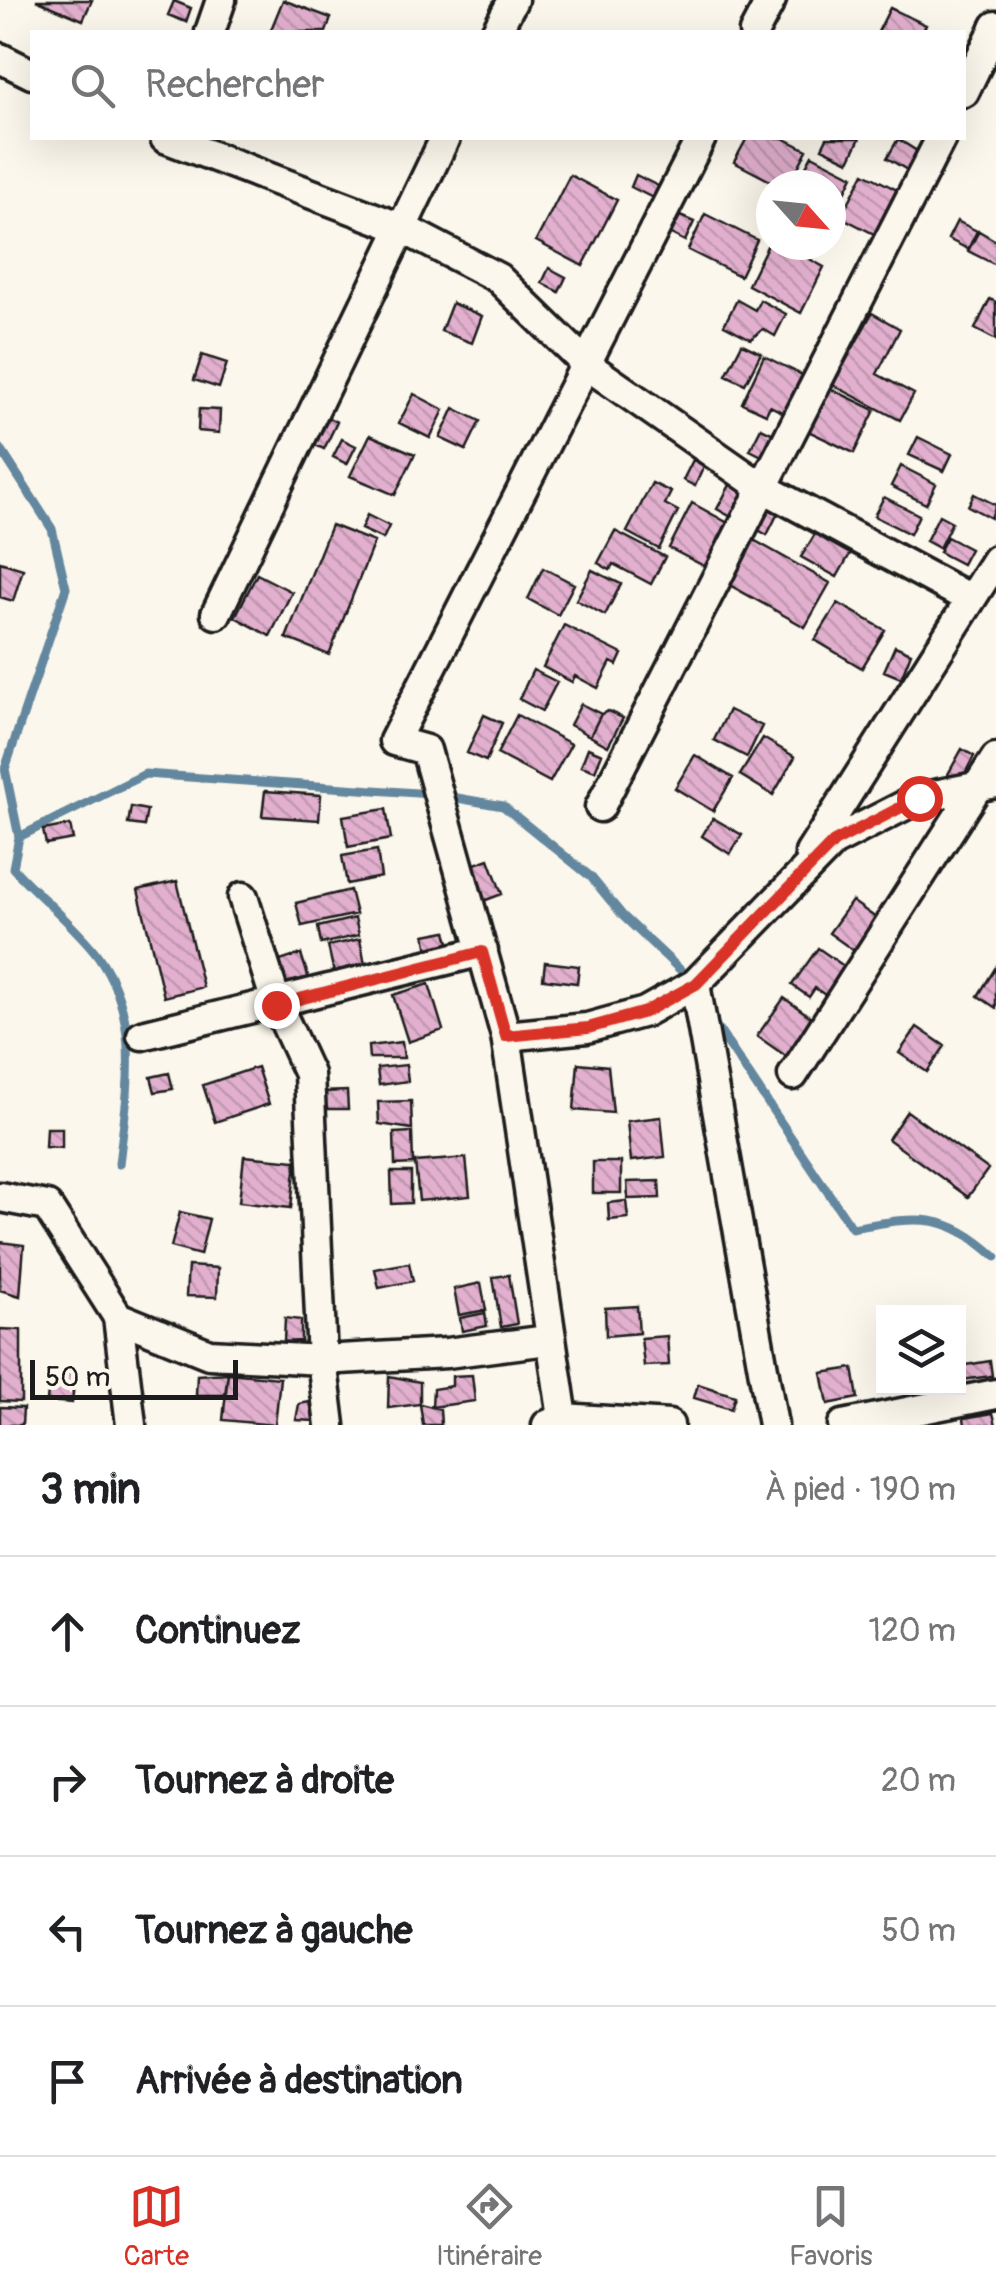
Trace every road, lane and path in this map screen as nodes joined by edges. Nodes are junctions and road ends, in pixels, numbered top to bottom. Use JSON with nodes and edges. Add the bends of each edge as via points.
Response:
{"nodes":[{"id":1,"x":221,"y":0,"type":"edge"},
{"id":2,"x":513,"y":0,"type":"edge"},
{"id":3,"x":770,"y":0,"type":"edge"},
{"id":4,"x":996,"y":26,"type":"edge"},
{"id":5,"x":211,"y":30,"type":"edge"},
{"id":6,"x":497,"y":30,"type":"edge"},
{"id":7,"x":755,"y":30,"type":"edge"},
{"id":8,"x":0,"y":58,"type":"edge"},
{"id":9,"x":30,"y":73,"type":"edge"},
{"id":10,"x":966,"y":88,"type":"edge"},
{"id":11,"x":175,"y":140,"type":"edge"},
{"id":12,"x":444,"y":140,"type":"edge"},
{"id":13,"x":701,"y":140,"type":"edge"},
{"id":14,"x":941,"y":140,"type":"edge"},
{"id":15,"x":404,"y":229,"type":"junction"},
{"id":16,"x":587,"y":365,"type":"junction"},
{"id":17,"x":760,"y":486,"type":"junction"},
{"id":18,"x":994,"y":566,"type":"edge"},
{"id":19,"x":970,"y":599,"type":"junction"},
{"id":20,"x":216,"y":614,"type":"dead end"},
{"id":21,"x":996,"y":758,"type":"edge"},
{"id":22,"x":988,"y":784,"type":"edge"},
{"id":23,"x":600,"y":808,"type":"dead end"},
{"id":24,"x":790,"y":884,"type":"junction"},
{"id":25,"x":243,"y":897,"type":"dead end"},
{"id":26,"x":482,"y":952,"type":"junction"},
{"id":27,"x":696,"y":984,"type":"junction"},
{"id":28,"x":276,"y":1005,"type":"junction"},
{"id":29,"x":142,"y":1036,"type":"dead end"},
{"id":30,"x":506,"y":1036,"type":"junction"},
{"id":31,"x":794,"y":1074,"type":"dead end"},
{"id":32,"x":0,"y":1197,"type":"edge"},
{"id":33,"x":118,"y":1318,"type":"junction"},
{"id":34,"x":548,"y":1340,"type":"junction"},
{"id":35,"x":322,"y":1360,"type":"junction"},
{"id":36,"x":996,"y":1394,"type":"edge"},
{"id":37,"x":943,"y":1415,"type":"edge"},
{"id":38,"x":555,"y":1421,"type":"edge"},
{"id":39,"x":131,"y":1425,"type":"edge"},
{"id":40,"x":330,"y":1425,"type":"edge"},
{"id":41,"x":669,"y":1425,"type":"edge"},
{"id":42,"x":772,"y":1425,"type":"edge"},
{"id":43,"x":842,"y":1425,"type":"edge"}],
"edges":[{"from":1,"to":5,"type":"street"},
{"from":2,"to":6,"type":"street"},
{"from":3,"to":7,"type":"street"},
{"from":4,"to":10,"type":"street"},
{"from":8,"to":9,"type":"street"},
{"from":11,"to":15,"type":"street"},
{"from":12,"to":15,"type":"street"},
{"from":13,"to":16,"type":"street"},
{"from":14,"to":17,"type":"street"},
{"from":15,"to":16,"type":"street","via":[[498,278]]},
{"from":15,"to":20,"type":"street"},
{"from":16,"to":17,"type":"street"},
{"from":16,"to":26,"type":"street","via":[[394,741],[426,750]]},
{"from":17,"to":19,"type":"street"},
{"from":17,"to":23,"type":"street"},
{"from":18,"to":19,"type":"street"},
{"from":19,"to":24,"type":"street"},
{"from":21,"to":22,"type":"street"},
{"from":22,"to":24,"type":"street","via":[[919,798],[856,829]]},
{"from":22,"to":31,"type":"street"},
{"from":24,"to":27,"type":"street"},
{"from":25,"to":28,"type":"street"},
{"from":26,"to":28,"type":"street"},
{"from":26,"to":30,"type":"street"},
{"from":27,"to":30,"type":"street","via":[[645,1012],[588,1028]]},
{"from":27,"to":42,"type":"street"},
{"from":28,"to":29,"type":"street"},
{"from":28,"to":35,"type":"street","via":[[309,1074]]},
{"from":30,"to":34,"type":"street"},
{"from":32,"to":33,"type":"street","via":[[46,1206]]},
{"from":33,"to":35,"type":"street","via":[[209,1354]]},
{"from":33,"to":39,"type":"street"},
{"from":34,"to":35,"type":"street"},
{"from":34,"to":38,"type":"street"},
{"from":35,"to":40,"type":"street"},
{"from":36,"to":37,"type":"street"},
{"from":37,"to":43,"type":"street"},
{"from":38,"to":41,"type":"street"}]}
